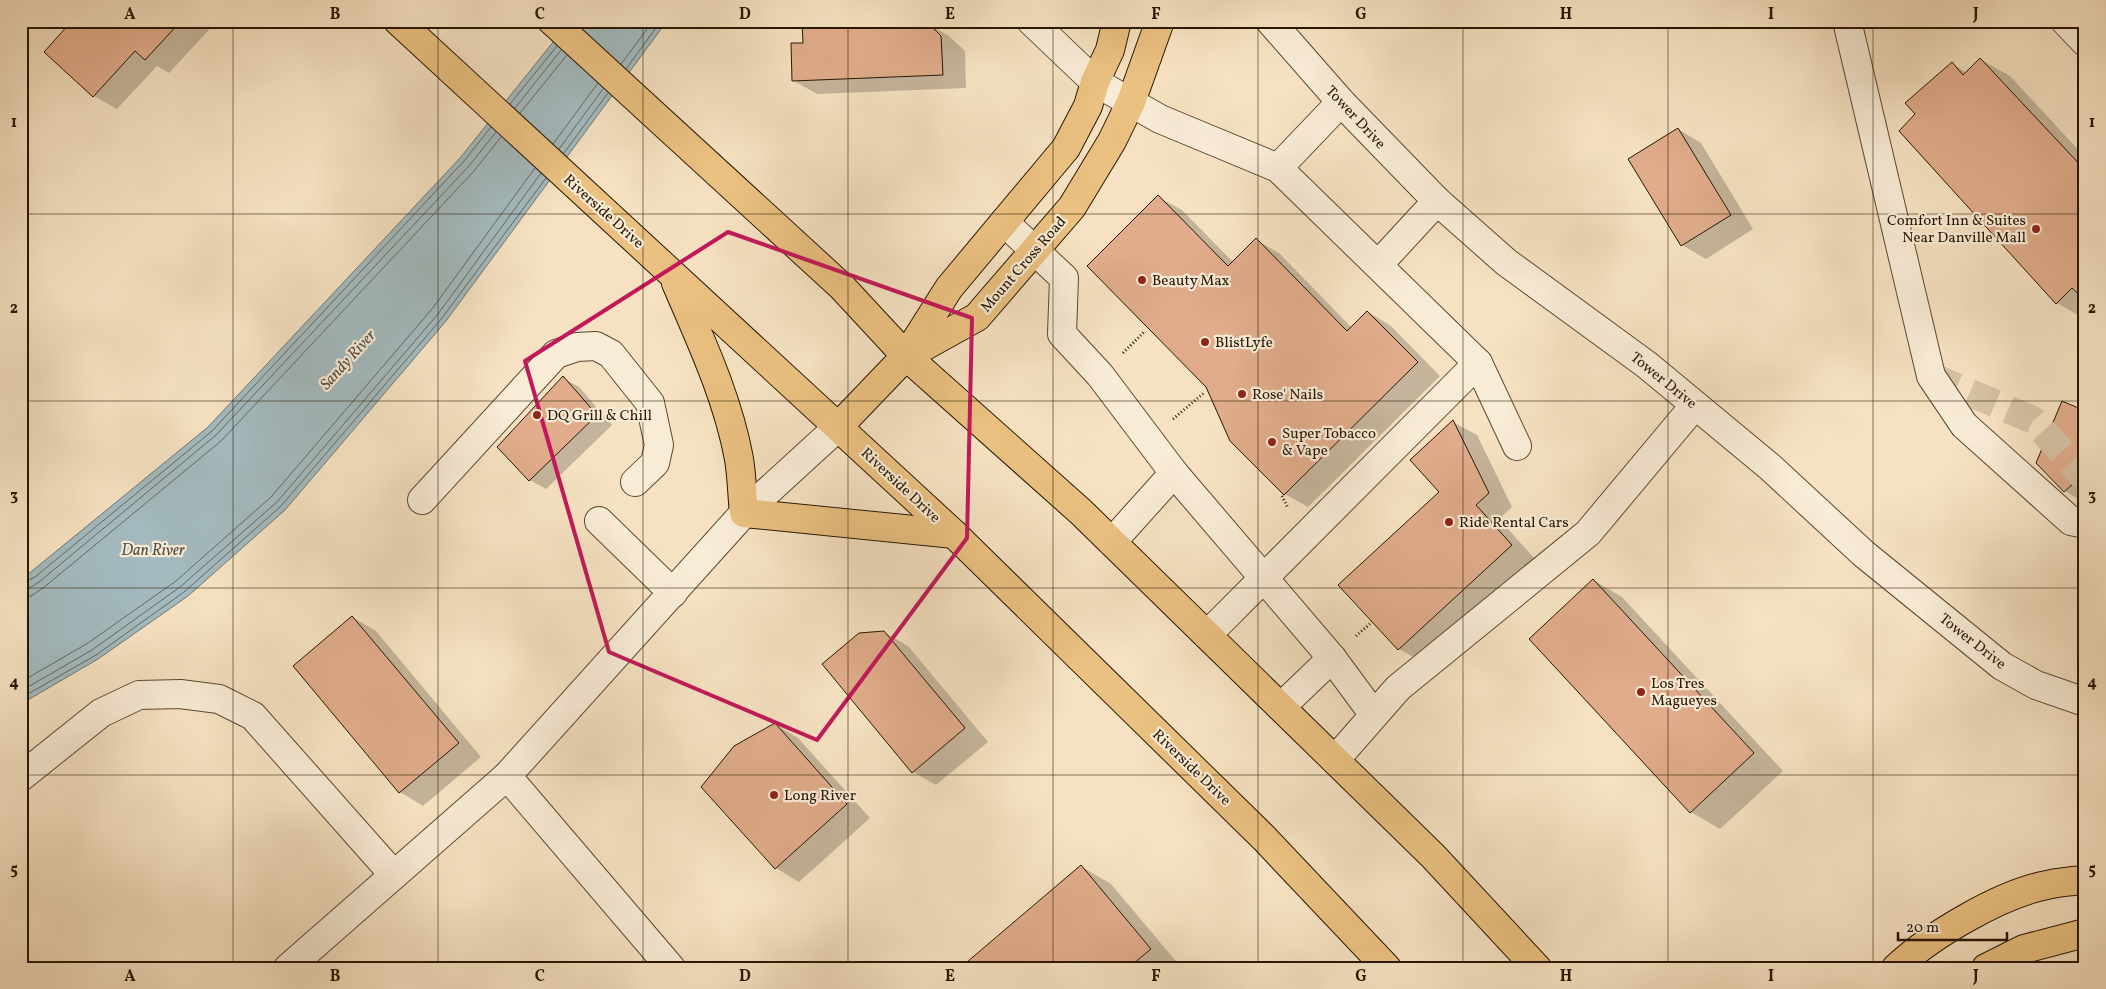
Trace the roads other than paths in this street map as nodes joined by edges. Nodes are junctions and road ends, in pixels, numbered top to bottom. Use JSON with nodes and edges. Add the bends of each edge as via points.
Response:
{"nodes":[{"id":1,"x":398,"y":21,"type":"edge"},
{"id":2,"x":552,"y":21,"type":"edge"},
{"id":3,"x":1031,"y":21,"type":"edge"},
{"id":4,"x":1117,"y":21,"type":"edge"},
{"id":5,"x":1160,"y":21,"type":"edge"},
{"id":6,"x":1270,"y":21,"type":"edge"},
{"id":7,"x":1847,"y":21,"type":"edge"},
{"id":8,"x":2065,"y":21,"type":"edge"},
{"id":9,"x":2085,"y":42,"type":"edge"},
{"id":10,"x":1095,"y":82,"type":"junction"},
{"id":11,"x":1132,"y":102,"type":"junction"},
{"id":12,"x":1341,"y":102,"type":"junction"},
{"id":13,"x":1278,"y":168,"type":"junction"},
{"id":14,"x":1437,"y":201,"type":"junction"},
{"id":15,"x":1004,"y":222,"type":"junction"},
{"id":16,"x":1035,"y":251,"type":"junction"},
{"id":17,"x":1378,"y":265,"type":"junction"},
{"id":18,"x":671,"y":272,"type":"junction"},
{"id":19,"x":906,"y":356,"type":"junction"},
{"id":20,"x":1478,"y":363,"type":"junction"},
{"id":21,"x":1695,"y":405,"type":"junction"},
{"id":22,"x":838,"y":427,"type":"junction"},
{"id":23,"x":1517,"y":446,"type":"dead end"},
{"id":24,"x":1174,"y":473,"type":"junction"},
{"id":25,"x":635,"y":482,"type":"dead end"},
{"id":26,"x":422,"y":500,"type":"dead end"},
{"id":27,"x":744,"y":513,"type":"junction"},
{"id":28,"x":598,"y":521,"type":"dead end"},
{"id":29,"x":2085,"y":524,"type":"edge"},
{"id":30,"x":954,"y":534,"type":"junction"},
{"id":31,"x":1112,"y":542,"type":"junction"},
{"id":32,"x":1264,"y":577,"type":"junction"},
{"id":33,"x":673,"y":593,"type":"junction"},
{"id":34,"x":1207,"y":635,"type":"junction"},
{"id":35,"x":1332,"y":658,"type":"junction"},
{"id":36,"x":2085,"y":702,"type":"edge"},
{"id":37,"x":1281,"y":707,"type":"junction"},
{"id":38,"x":1374,"y":715,"type":"junction"},
{"id":39,"x":1335,"y":760,"type":"junction"},
{"id":40,"x":507,"y":776,"type":"junction"},
{"id":41,"x":21,"y":777,"type":"edge"},
{"id":42,"x":394,"y":875,"type":"junction"},
{"id":43,"x":2085,"y":880,"type":"edge"},
{"id":44,"x":2085,"y":933,"type":"edge"},
{"id":45,"x":1362,"y":941,"type":"junction"},
{"id":46,"x":288,"y":968,"type":"edge"},
{"id":47,"x":671,"y":968,"type":"edge"},
{"id":48,"x":1379,"y":968,"type":"edge"},
{"id":49,"x":1387,"y":968,"type":"edge"},
{"id":50,"x":1537,"y":968,"type":"edge"},
{"id":51,"x":1896,"y":968,"type":"edge"},
{"id":52,"x":1986,"y":968,"type":"edge"}],
"edges":[{"from":1,"to":18,"type":"main road","name":"Riverside Drive"},
{"from":2,"to":19,"type":"main road","via":[[842,287]]},
{"from":3,"to":10,"type":"street"},
{"from":4,"to":10,"type":"main road","via":[[1110,50]]},
{"from":5,"to":11,"type":"main road","name":"Mount Cross Road"},
{"from":6,"to":12,"type":"street","name":"Tower Drive"},
{"from":7,"to":29,"type":"street","via":[[1931,376],[1964,424],[2070,521]]},
{"from":8,"to":9,"type":"street"},
{"from":10,"to":11,"type":"street"},
{"from":10,"to":15,"type":"main road","via":[[1088,106],[1066,148]]},
{"from":11,"to":13,"type":"street","via":[[1160,119]]},
{"from":11,"to":16,"type":"main road","name":"Mount Cross Road","via":[[1072,208]]},
{"from":12,"to":13,"type":"street"},
{"from":12,"to":14,"type":"street","name":"Tower Drive"},
{"from":13,"to":17,"type":"street"},
{"from":14,"to":17,"type":"street"},
{"from":14,"to":21,"type":"street","name":"Tower Drive","via":[[1506,262],[1648,365]]},
{"from":15,"to":16,"type":"street"},
{"from":15,"to":19,"type":"main road","via":[[949,288]]},
{"from":16,"to":19,"type":"main road","name":"Mount Cross Road","via":[[977,317]]},
{"from":16,"to":24,"type":"street","via":[[1064,278],[1062,334],[1100,375]]},
{"from":17,"to":20,"type":"street"},
{"from":18,"to":22,"type":"main road","name":"Riverside Drive"},
{"from":18,"to":27,"type":"main road","via":[[704,346],[729,421],[739,459]]},
{"from":19,"to":22,"type":"main road"},
{"from":19,"to":31,"type":"main road"},
{"from":20,"to":23,"type":"street"},
{"from":20,"to":32,"type":"street"},
{"from":21,"to":36,"type":"street","name":"Tower Drive","via":[[1770,467],[1864,554],[2002,666],[2036,685]]},
{"from":21,"to":38,"type":"street","via":[[1588,533],[1398,688]]},
{"from":22,"to":27,"type":"street"},
{"from":22,"to":30,"type":"main road","name":"Riverside Drive"},
{"from":24,"to":31,"type":"street"},
{"from":24,"to":32,"type":"street"},
{"from":25,"to":26,"type":"street","via":[[655,463],[659,446],[650,403],[611,354],[596,346],[577,347],[556,354]]},
{"from":27,"to":30,"type":"main road"},
{"from":27,"to":33,"type":"street"},
{"from":28,"to":33,"type":"street"},
{"from":30,"to":45,"type":"main road","name":"Riverside Drive","via":[[1257,831]]},
{"from":31,"to":34,"type":"main road"},
{"from":32,"to":34,"type":"street"},
{"from":32,"to":35,"type":"street"},
{"from":33,"to":40,"type":"street"},
{"from":34,"to":37,"type":"main road"},
{"from":35,"to":37,"type":"street"},
{"from":35,"to":38,"type":"street"},
{"from":37,"to":39,"type":"main road"},
{"from":38,"to":39,"type":"street"},
{"from":39,"to":50,"type":"main road","via":[[1433,856]]},
{"from":40,"to":42,"type":"street"},
{"from":40,"to":47,"type":"street"},
{"from":41,"to":42,"type":"street","via":[[101,713],[139,695],[180,694],[219,698],[253,716]]},
{"from":42,"to":46,"type":"street"},
{"from":43,"to":51,"type":"main road","via":[[2045,885],[2010,897],[1954,926]]},
{"from":44,"to":52,"type":"main road","via":[[2024,949]]},
{"from":45,"to":48,"type":"main road"},
{"from":45,"to":49,"type":"main road","name":"Riverside Drive"}]}
